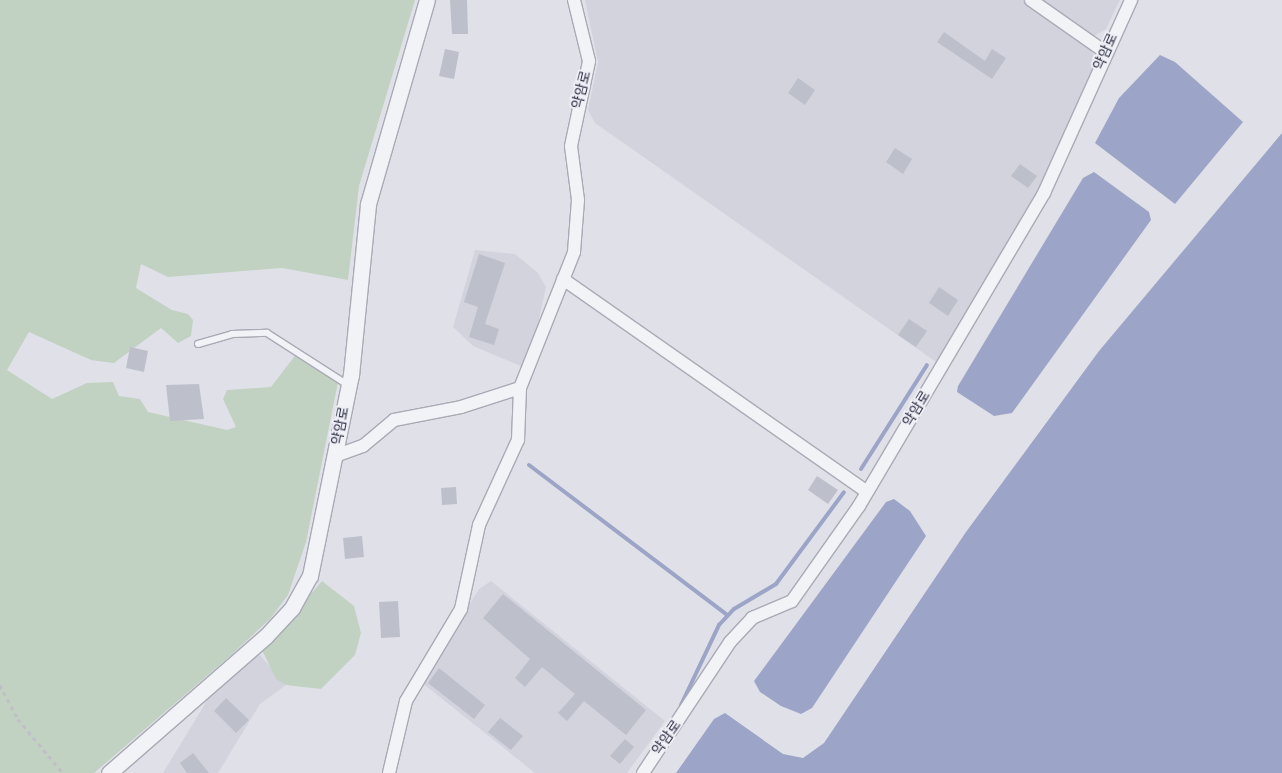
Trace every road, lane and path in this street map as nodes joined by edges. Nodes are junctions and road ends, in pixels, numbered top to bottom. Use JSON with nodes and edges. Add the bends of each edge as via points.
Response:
{"nodes":[{"id":1,"x":427,"y":0,"type":"edge"},
{"id":2,"x":574,"y":0,"type":"edge"},
{"id":3,"x":1031,"y":0,"type":"edge"},
{"id":4,"x":1131,"y":0,"type":"edge"},
{"id":5,"x":1105,"y":52,"type":"junction"},
{"id":6,"x":563,"y":279,"type":"junction"},
{"id":7,"x":198,"y":344,"type":"dead end"},
{"id":8,"x":349,"y":385,"type":"junction"},
{"id":9,"x":520,"y":388,"type":"junction"},
{"id":10,"x":335,"y":456,"type":"junction"},
{"id":11,"x":867,"y":492,"type":"junction"},
{"id":12,"x":0,"y":685,"type":"edge"},
{"id":13,"x":63,"y":773,"type":"edge"},
{"id":14,"x":110,"y":773,"type":"edge"},
{"id":15,"x":389,"y":773,"type":"edge"},
{"id":16,"x":643,"y":773,"type":"edge"}],
"edges":[{"from":1,"to":8,"type":"street","name":"약암로","via":[[368,204]]},
{"from":2,"to":6,"type":"street","name":"약암로","via":[[589,61],[571,146],[578,235]]},
{"from":3,"to":5,"type":"street"},
{"from":4,"to":5,"type":"street","name":"약암로"},
{"from":5,"to":11,"type":"street","name":"약암로","via":[[1044,193]]},
{"from":6,"to":9,"type":"street","name":"약암로"},
{"from":6,"to":11,"type":"street"},
{"from":7,"to":8,"type":"lane","via":[[232,334],[267,333]]},
{"from":8,"to":10,"type":"street","name":"약암로"},
{"from":9,"to":10,"type":"street","via":[[461,407],[394,420],[363,446]]},
{"from":9,"to":15,"type":"street","name":"약암로","via":[[518,440],[479,525],[461,610],[406,701]]},
{"from":10,"to":14,"type":"street","name":"약암로","via":[[319,546],[310,576],[292,608]]},
{"from":11,"to":16,"type":"street","name":"약암로","via":[[792,600],[752,618],[730,642]]},
{"from":12,"to":13,"type":"path","via":[[18,719]]}]}
